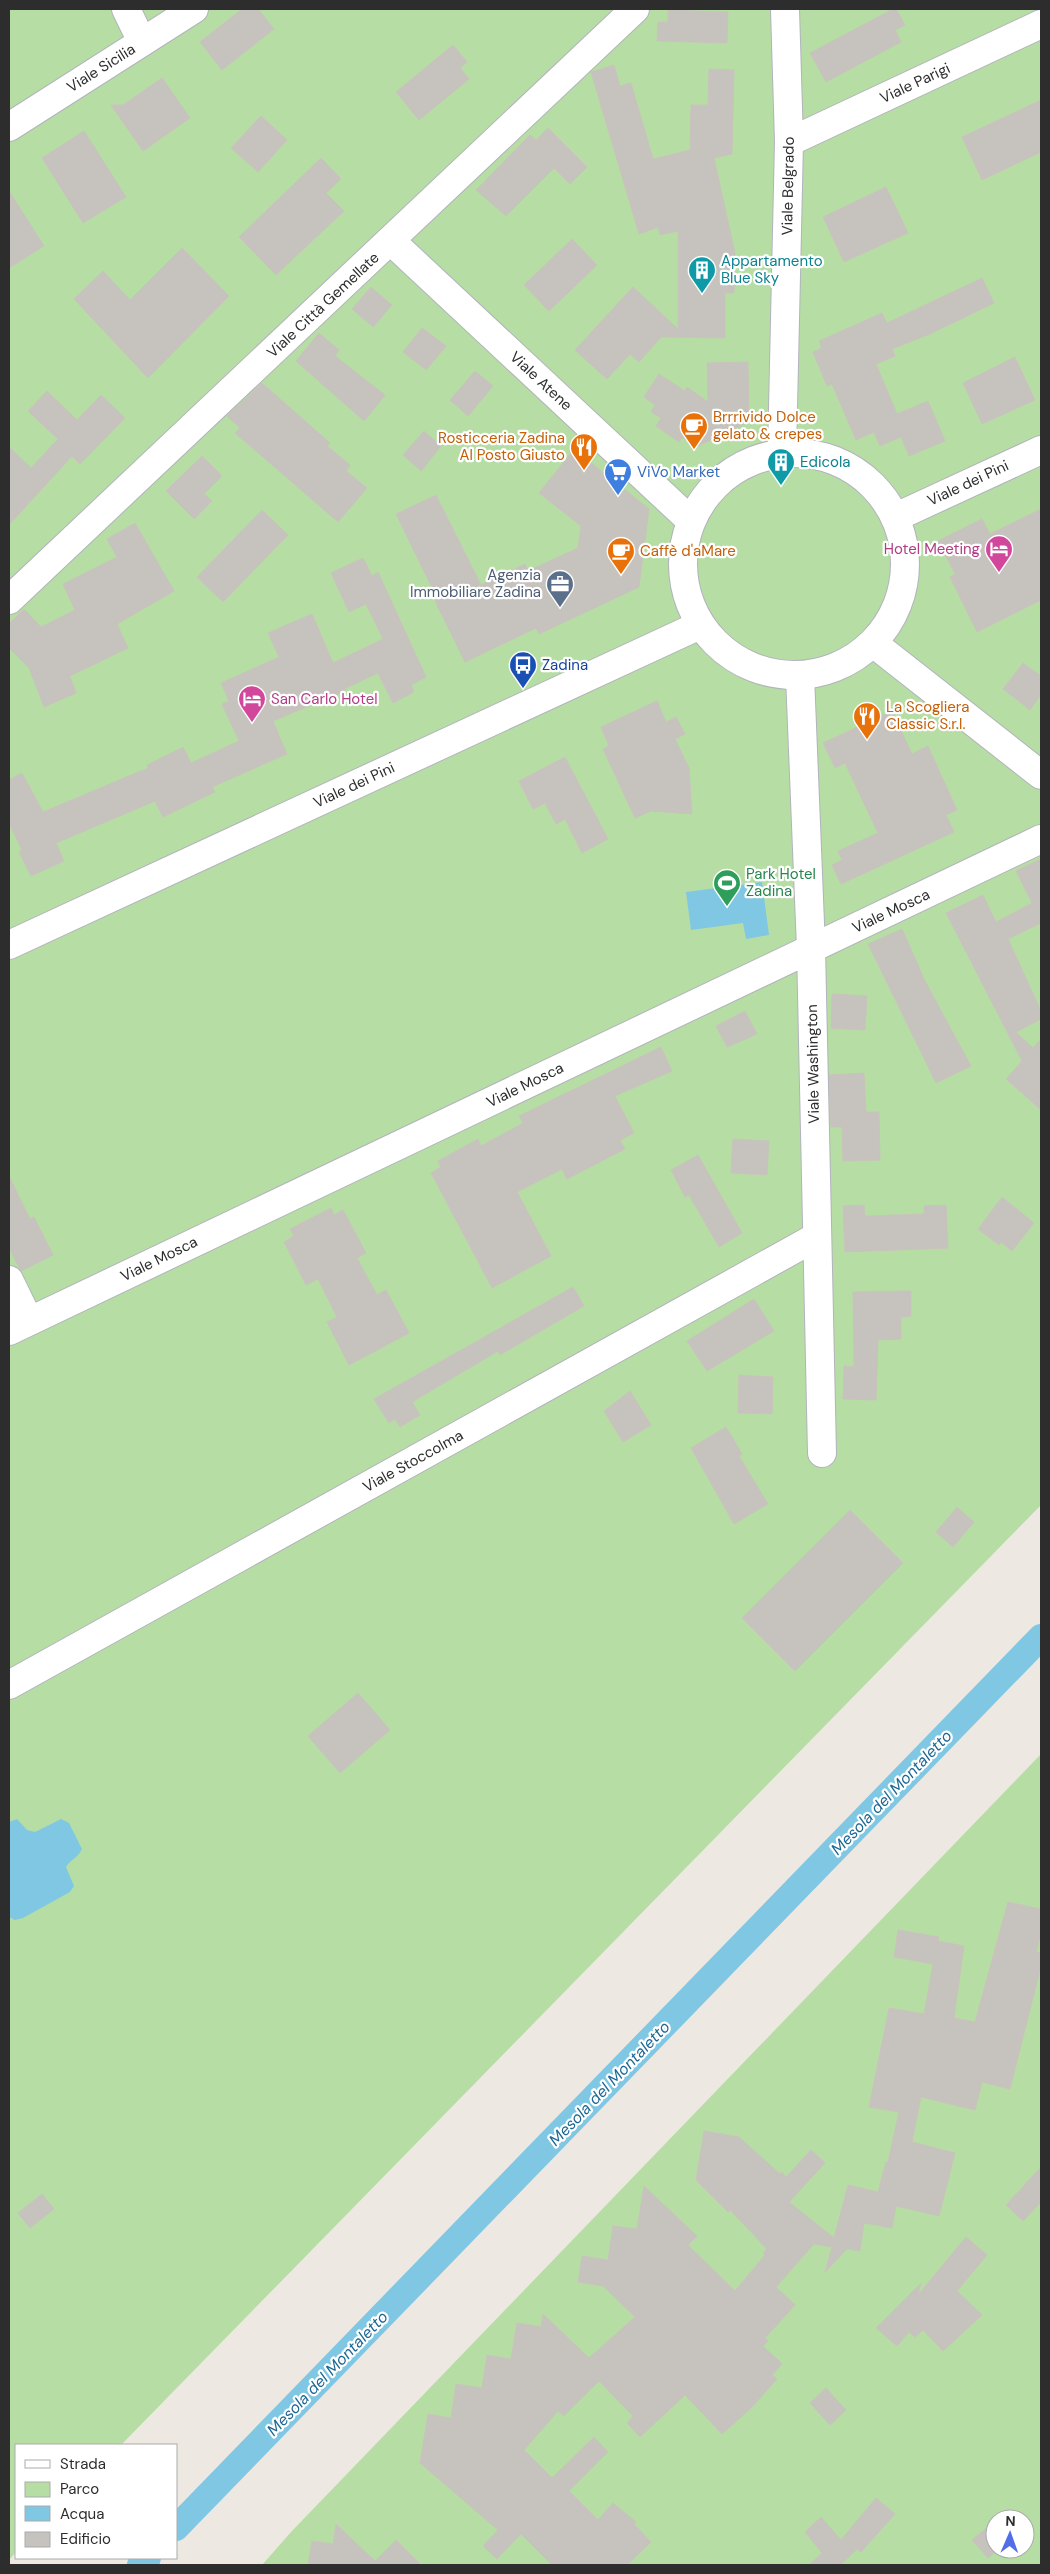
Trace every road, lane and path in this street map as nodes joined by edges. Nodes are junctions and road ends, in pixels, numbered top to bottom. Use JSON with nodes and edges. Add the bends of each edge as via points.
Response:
{"nodes":[{"id":1,"x":126,"y":9,"type":"edge"},
{"id":2,"x":194,"y":9,"type":"edge"},
{"id":3,"x":636,"y":9,"type":"edge"},
{"id":4,"x":785,"y":9,"type":"edge"},
{"id":5,"x":1041,"y":24,"type":"edge"},
{"id":6,"x":142,"y":42,"type":"junction"},
{"id":7,"x":9,"y":127,"type":"edge"},
{"id":8,"x":789,"y":142,"type":"junction"},
{"id":9,"x":392,"y":240,"type":"junction"},
{"id":10,"x":1041,"y":450,"type":"edge"},
{"id":11,"x":782,"y":453,"type":"junction"},
{"id":12,"x":896,"y":517,"type":"junction"},
{"id":13,"x":690,"y":522,"type":"junction"},
{"id":14,"x":9,"y":600,"type":"edge"},
{"id":15,"x":700,"y":625,"type":"junction"},
{"id":16,"x":873,"y":643,"type":"junction"},
{"id":17,"x":800,"y":676,"type":"junction"},
{"id":18,"x":1041,"y":775,"type":"edge"},
{"id":19,"x":1041,"y":839,"type":"edge"},
{"id":20,"x":9,"y":944,"type":"edge"},
{"id":21,"x":811,"y":948,"type":"junction"},
{"id":22,"x":816,"y":1237,"type":"junction"},
{"id":23,"x":9,"y":1280,"type":"edge"},
{"id":24,"x":19,"y":1326,"type":"edge"},
{"id":25,"x":822,"y":1453,"type":"dead end"},
{"id":26,"x":9,"y":1685,"type":"edge"}],
"edges":[{"from":1,"to":6,"type":"street"},
{"from":2,"to":6,"type":"street","name":"Viale Sicilia"},
{"from":3,"to":9,"type":"street","name":"Viale Città Gemellate"},
{"from":4,"to":8,"type":"street","name":"Viale Belgrado"},
{"from":5,"to":8,"type":"street","name":"Viale Parigi"},
{"from":6,"to":7,"type":"street","name":"Viale Sicilia"},
{"from":8,"to":11,"type":"street","name":"Viale Belgrado"},
{"from":9,"to":13,"type":"street","name":"Viale Atene"},
{"from":9,"to":14,"type":"street","name":"Viale Città Gemellate"},
{"from":10,"to":12,"type":"street","name":"Viale dei Pini"},
{"from":11,"to":12,"type":"street","via":[[817,455],[849,467],[876,488]]},
{"from":11,"to":13,"type":"street","via":[[753,460],[727,475],[706,496]]},
{"from":12,"to":16,"type":"street","via":[[905,550],[904,583],[894,616]]},
{"from":13,"to":15,"type":"street","via":[[683,547],[683,574],[688,600]]},
{"from":15,"to":17,"type":"street","via":[[727,653],[761,671]]},
{"from":15,"to":20,"type":"street","name":"Viale dei Pini"},
{"from":16,"to":17,"type":"street","via":[[852,660],[826,671]]},
{"from":16,"to":18,"type":"street"},
{"from":17,"to":21,"type":"street","name":"Viale Washington"},
{"from":19,"to":21,"type":"street","name":"Viale Mosca"},
{"from":21,"to":22,"type":"street","name":"Viale Washington"},
{"from":21,"to":24,"type":"street","name":"Viale Mosca"},
{"from":22,"to":25,"type":"street","name":"Viale Washington"},
{"from":22,"to":26,"type":"street","name":"Viale Stoccolma"},
{"from":23,"to":24,"type":"street"}]}
